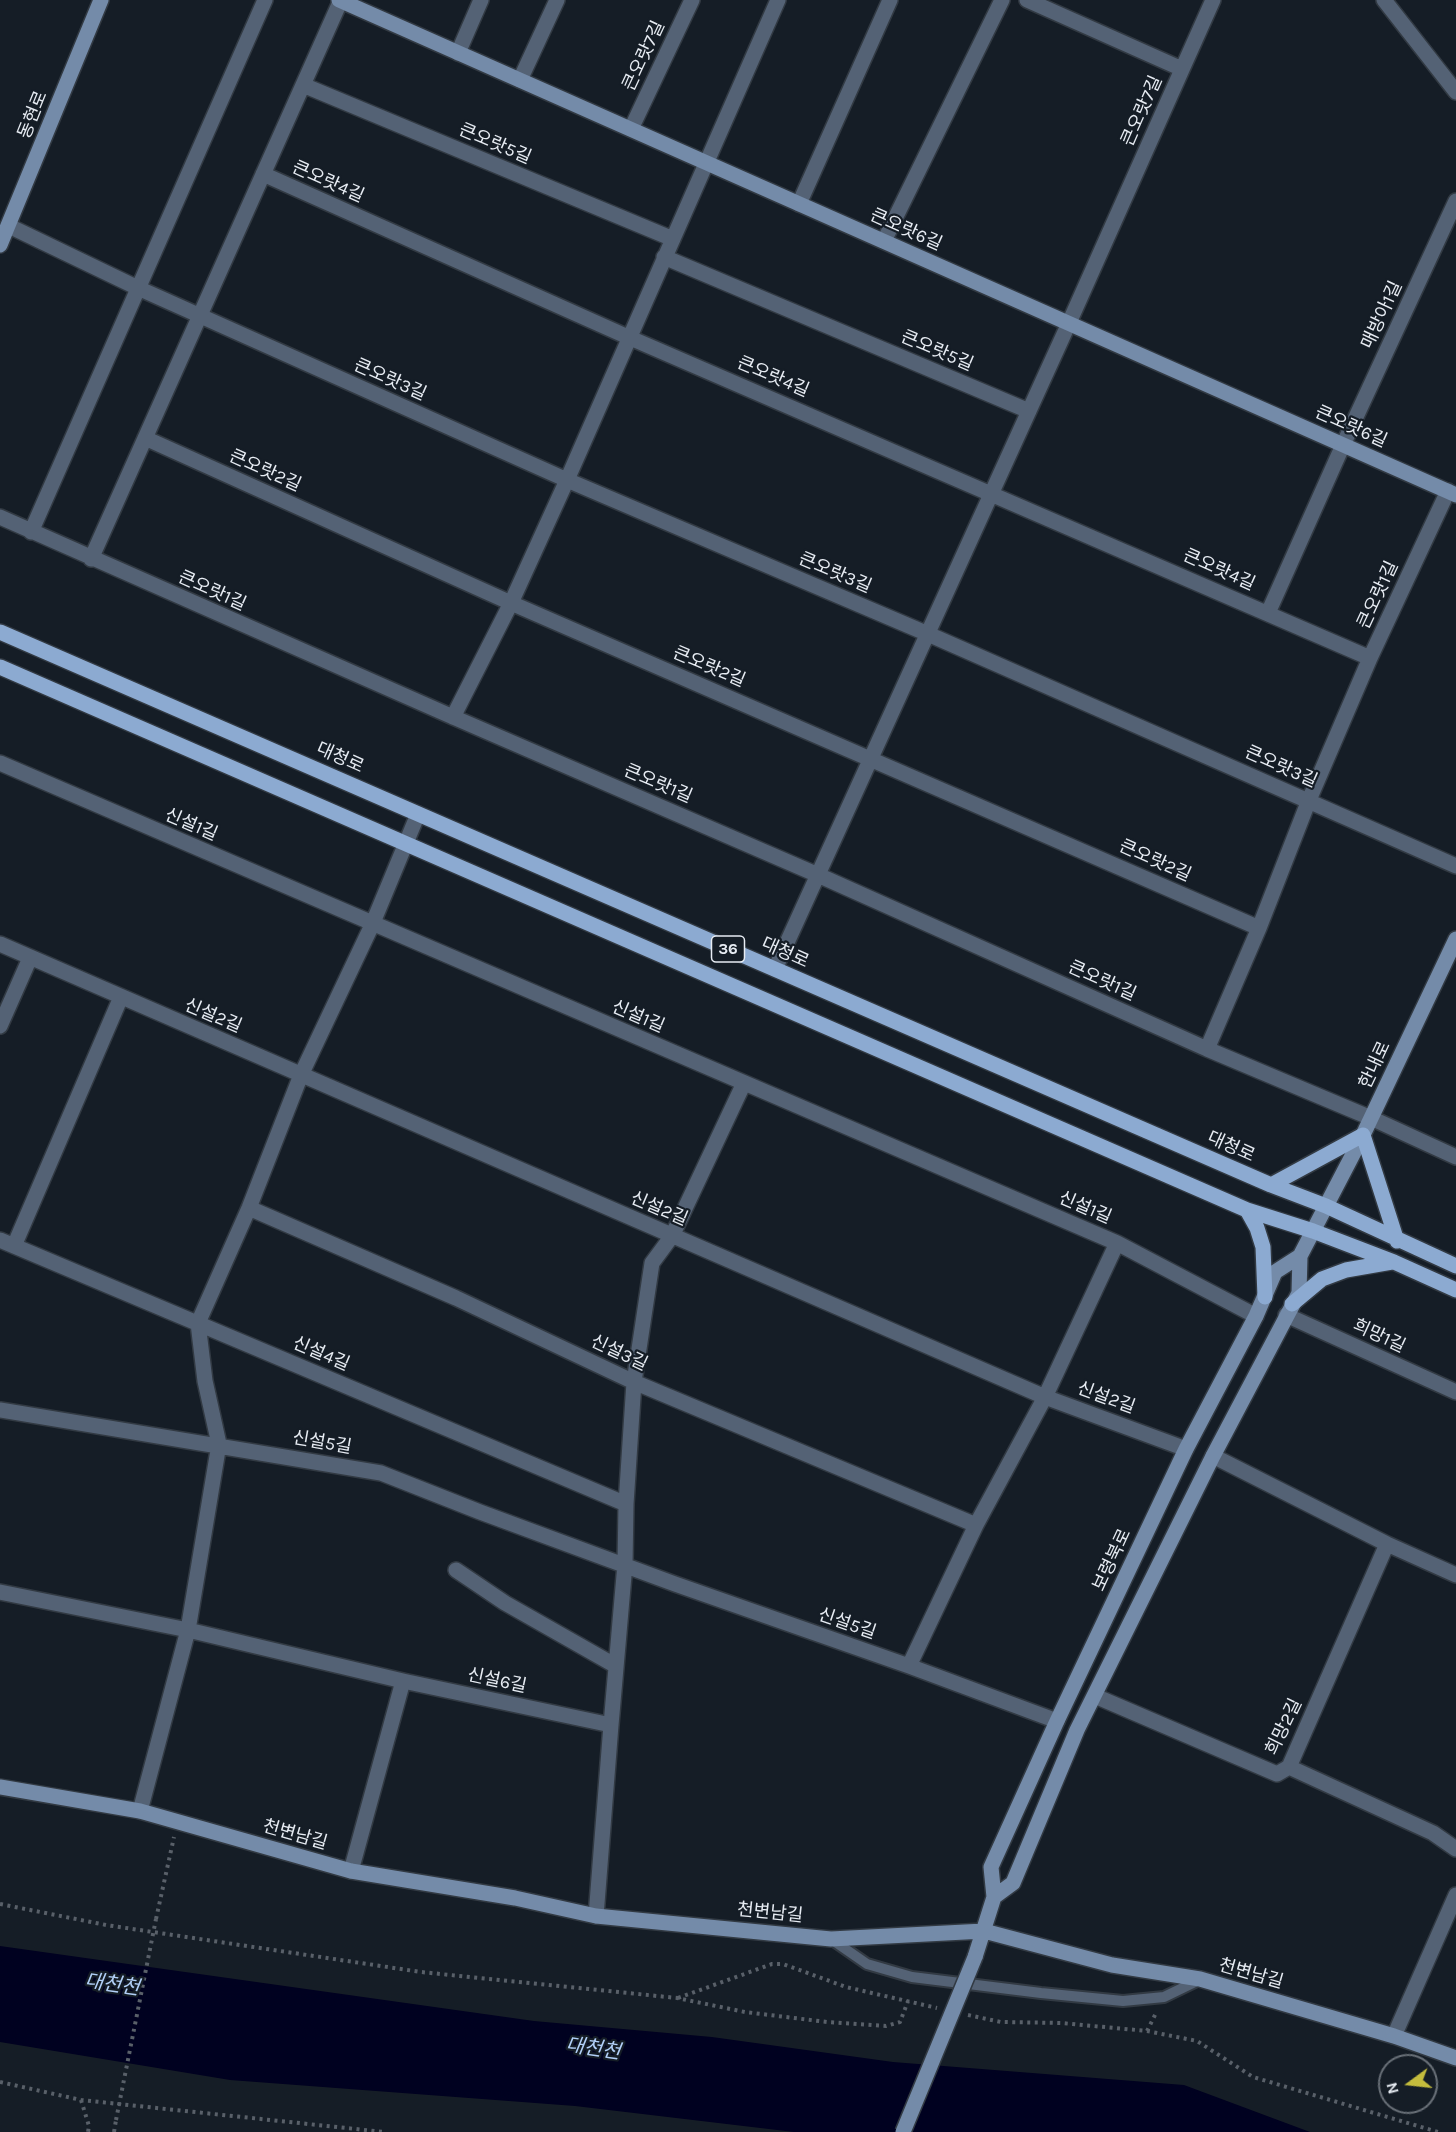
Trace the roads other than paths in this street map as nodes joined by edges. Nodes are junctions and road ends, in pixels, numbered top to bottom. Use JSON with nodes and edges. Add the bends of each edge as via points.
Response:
{"nodes":[{"id":1,"x":101,"y":0,"type":"edge"},
{"id":2,"x":265,"y":0,"type":"edge"},
{"id":3,"x":340,"y":0,"type":"edge"},
{"id":4,"x":481,"y":0,"type":"edge"},
{"id":5,"x":556,"y":0,"type":"edge"},
{"id":6,"x":692,"y":0,"type":"edge"},
{"id":7,"x":778,"y":0,"type":"edge"},
{"id":8,"x":890,"y":0,"type":"edge"},
{"id":9,"x":1002,"y":0,"type":"edge"},
{"id":10,"x":1027,"y":0,"type":"edge"},
{"id":11,"x":1213,"y":0,"type":"edge"},
{"id":12,"x":1384,"y":0,"type":"edge"},
{"id":13,"x":458,"y":52,"type":"junction"},
{"id":14,"x":1182,"y":69,"type":"junction"},
{"id":15,"x":519,"y":80,"type":"junction"},
{"id":16,"x":303,"y":85,"type":"junction"},
{"id":17,"x":1456,"y":92,"type":"edge"},
{"id":18,"x":631,"y":129,"type":"junction"},
{"id":19,"x":705,"y":162,"type":"junction"},
{"id":20,"x":263,"y":174,"type":"junction"},
{"id":21,"x":1456,"y":201,"type":"edge"},
{"id":22,"x":799,"y":204,"type":"junction"},
{"id":23,"x":9,"y":226,"type":"junction"},
{"id":24,"x":673,"y":239,"type":"junction"},
{"id":25,"x":884,"y":241,"type":"junction"},
{"id":26,"x":0,"y":245,"type":"edge"},
{"id":27,"x":664,"y":256,"type":"junction"},
{"id":28,"x":138,"y":288,"type":"junction"},
{"id":29,"x":200,"y":316,"type":"junction"},
{"id":30,"x":1069,"y":323,"type":"junction"},
{"id":31,"x":628,"y":337,"type":"junction"},
{"id":32,"x":1029,"y":411,"type":"junction"},
{"id":33,"x":145,"y":438,"type":"junction"},
{"id":34,"x":1343,"y":445,"type":"junction"},
{"id":35,"x":567,"y":480,"type":"junction"},
{"id":36,"x":992,"y":493,"type":"junction"},
{"id":37,"x":1452,"y":493,"type":"edge"},
{"id":38,"x":0,"y":517,"type":"edge"},
{"id":39,"x":31,"y":532,"type":"junction"},
{"id":40,"x":91,"y":559,"type":"junction"},
{"id":41,"x":511,"y":603,"type":"junction"},
{"id":42,"x":1268,"y":613,"type":"junction"},
{"id":43,"x":0,"y":632,"type":"edge"},
{"id":44,"x":928,"y":634,"type":"junction"},
{"id":45,"x":1370,"y":658,"type":"junction"},
{"id":46,"x":0,"y":667,"type":"edge"},
{"id":47,"x":453,"y":717,"type":"junction"},
{"id":48,"x":871,"y":758,"type":"junction"},
{"id":49,"x":1,"y":766,"type":"edge"},
{"id":50,"x":1309,"y":800,"type":"junction"},
{"id":51,"x":418,"y":814,"type":"junction"},
{"id":52,"x":406,"y":843,"type":"junction"},
{"id":53,"x":1456,"y":866,"type":"edge"},
{"id":54,"x":818,"y":875,"type":"junction"},
{"id":55,"x":372,"y":925,"type":"junction"},
{"id":56,"x":1259,"y":928,"type":"junction"},
{"id":57,"x":1456,"y":939,"type":"edge"},
{"id":58,"x":0,"y":944,"type":"edge"},
{"id":59,"x":30,"y":958,"type":"junction"},
{"id":60,"x":775,"y":969,"type":"junction"},
{"id":61,"x":120,"y":997,"type":"junction"},
{"id":62,"x":0,"y":1026,"type":"edge"},
{"id":63,"x":1207,"y":1049,"type":"junction"},
{"id":64,"x":301,"y":1075,"type":"junction"},
{"id":65,"x":744,"y":1083,"type":"junction"},
{"id":66,"x":1371,"y":1118,"type":"junction"},
{"id":67,"x":1364,"y":1135,"type":"junction"},
{"id":68,"x":1456,"y":1157,"type":"edge"},
{"id":69,"x":1271,"y":1185,"type":"junction"},
{"id":70,"x":1326,"y":1206,"type":"junction"},
{"id":71,"x":249,"y":1208,"type":"junction"},
{"id":72,"x":1247,"y":1210,"type":"junction"},
{"id":73,"x":1313,"y":1231,"type":"junction"},
{"id":74,"x":672,"y":1236,"type":"junction"},
{"id":75,"x":1397,"y":1241,"type":"junction"},
{"id":76,"x":7,"y":1243,"type":"edge"},
{"id":77,"x":1117,"y":1243,"type":"junction"},
{"id":78,"x":1300,"y":1256,"type":"junction"},
{"id":79,"x":1394,"y":1262,"type":"junction"},
{"id":80,"x":1456,"y":1266,"type":"edge"},
{"id":81,"x":1456,"y":1290,"type":"edge"},
{"id":82,"x":1265,"y":1297,"type":"junction"},
{"id":83,"x":1289,"y":1309,"type":"junction"},
{"id":84,"x":1256,"y":1316,"type":"junction"},
{"id":85,"x":198,"y":1323,"type":"junction"},
{"id":86,"x":634,"y":1382,"type":"junction"},
{"id":87,"x":1456,"y":1392,"type":"edge"},
{"id":88,"x":1045,"y":1397,"type":"junction"},
{"id":89,"x":0,"y":1410,"type":"edge"},
{"id":90,"x":219,"y":1444,"type":"junction"},
{"id":91,"x":1186,"y":1449,"type":"junction"},
{"id":92,"x":1213,"y":1456,"type":"junction"},
{"id":93,"x":626,"y":1504,"type":"junction"},
{"id":94,"x":976,"y":1525,"type":"junction"},
{"id":95,"x":1387,"y":1544,"type":"junction"},
{"id":96,"x":624,"y":1564,"type":"junction"},
{"id":97,"x":456,"y":1569,"type":"dead end"},
{"id":98,"x":1456,"y":1575,"type":"edge"},
{"id":99,"x":0,"y":1592,"type":"edge"},
{"id":100,"x":188,"y":1630,"type":"junction"},
{"id":101,"x":616,"y":1666,"type":"junction"},
{"id":102,"x":909,"y":1666,"type":"junction"},
{"id":103,"x":403,"y":1681,"type":"junction"},
{"id":104,"x":1095,"y":1696,"type":"junction"},
{"id":105,"x":1057,"y":1721,"type":"junction"},
{"id":106,"x":611,"y":1725,"type":"junction"},
{"id":107,"x":1289,"y":1767,"type":"junction"},
{"id":108,"x":0,"y":1787,"type":"edge"},
{"id":109,"x":140,"y":1811,"type":"junction"},
{"id":110,"x":1456,"y":1849,"type":"edge"},
{"id":111,"x":351,"y":1871,"type":"junction"},
{"id":112,"x":1456,"y":1895,"type":"edge"},
{"id":113,"x":994,"y":1897,"type":"junction"},
{"id":114,"x":596,"y":1916,"type":"junction"},
{"id":115,"x":984,"y":1931,"type":"junction"},
{"id":116,"x":831,"y":1939,"type":"junction"},
{"id":117,"x":1200,"y":1980,"type":"junction"},
{"id":118,"x":1394,"y":2036,"type":"junction"},
{"id":119,"x":1456,"y":2058,"type":"edge"},
{"id":120,"x":903,"y":2132,"type":"edge"}],
"edges":[{"from":1,"to":23,"type":"street","name":"동현로"},
{"from":2,"to":28,"type":"street"},
{"from":3,"to":13,"type":"street","name":"큰오랏6길"},
{"from":3,"to":16,"type":"street"},
{"from":4,"to":13,"type":"street"},
{"from":5,"to":15,"type":"street"},
{"from":6,"to":18,"type":"street","name":"큰오랏7길"},
{"from":7,"to":19,"type":"street"},
{"from":8,"to":22,"type":"street"},
{"from":9,"to":25,"type":"street"},
{"from":10,"to":14,"type":"street","name":"큰오랏7길"},
{"from":11,"to":14,"type":"street"},
{"from":12,"to":17,"type":"street"},
{"from":13,"to":15,"type":"street","name":"큰오랏6길"},
{"from":14,"to":30,"type":"street","name":"큰오랏7길"},
{"from":15,"to":18,"type":"street","name":"큰오랏6길"},
{"from":16,"to":20,"type":"street"},
{"from":16,"to":24,"type":"street","name":"큰오랏5길"},
{"from":18,"to":19,"type":"street","name":"큰오랏6길"},
{"from":19,"to":22,"type":"street","name":"큰오랏6길"},
{"from":19,"to":24,"type":"street"},
{"from":20,"to":29,"type":"street"},
{"from":20,"to":31,"type":"street","name":"큰오랏4길"},
{"from":21,"to":34,"type":"street","name":"매방아1길"},
{"from":22,"to":25,"type":"street","name":"큰오랏6길"},
{"from":23,"to":26,"type":"street","name":"동현로"},
{"from":23,"to":28,"type":"street","name":"큰오랏3길"},
{"from":24,"to":27,"type":"street"},
{"from":25,"to":30,"type":"street","name":"큰오랏6길"},
{"from":27,"to":31,"type":"street"},
{"from":27,"to":32,"type":"street","name":"큰오랏5길"},
{"from":28,"to":29,"type":"street","name":"큰오랏3길"},
{"from":28,"to":39,"type":"street"},
{"from":29,"to":33,"type":"street"},
{"from":29,"to":35,"type":"street","name":"큰오랏3길"},
{"from":30,"to":32,"type":"street","name":"큰오랏7길"},
{"from":30,"to":34,"type":"street","name":"큰오랏6길"},
{"from":31,"to":35,"type":"street"},
{"from":31,"to":36,"type":"street","name":"큰오랏4길"},
{"from":32,"to":36,"type":"street","name":"큰오랏7길"},
{"from":33,"to":40,"type":"street"},
{"from":33,"to":41,"type":"street","name":"큰오랏2길"},
{"from":34,"to":37,"type":"street","name":"큰오랏6길"},
{"from":34,"to":42,"type":"street","name":"큰오랏4길"},
{"from":35,"to":41,"type":"street"},
{"from":35,"to":44,"type":"street","name":"큰오랏3길"},
{"from":36,"to":42,"type":"street","name":"큰오랏4길"},
{"from":36,"to":44,"type":"street","name":"큰오랏7길"},
{"from":37,"to":45,"type":"street","name":"큰오랏1길"},
{"from":38,"to":39,"type":"street","name":"큰오랏1길"},
{"from":39,"to":40,"type":"street","name":"큰오랏1길"},
{"from":40,"to":47,"type":"street","name":"큰오랏1길"},
{"from":41,"to":47,"type":"street"},
{"from":41,"to":48,"type":"street","name":"큰오랏2길"},
{"from":42,"to":45,"type":"street","name":"큰오랏4길"},
{"from":43,"to":51,"type":"main road","name":"대청로","number":"36"},
{"from":44,"to":48,"type":"street","name":"큰오랏7길"},
{"from":44,"to":50,"type":"street","name":"큰오랏3길"},
{"from":45,"to":50,"type":"street","name":"큰오랏1길"},
{"from":46,"to":52,"type":"main road","number":"36"},
{"from":47,"to":54,"type":"street","name":"큰오랏1길"},
{"from":48,"to":54,"type":"street","name":"큰오랏7길"},
{"from":48,"to":56,"type":"street","name":"큰오랏2길"},
{"from":49,"to":55,"type":"street","name":"신설1길"},
{"from":50,"to":53,"type":"street","name":"큰오랏3길"},
{"from":50,"to":56,"type":"street","name":"큰오랏1길"},
{"from":51,"to":52,"type":"street"},
{"from":51,"to":60,"type":"main road","name":"대청로","number":"36"},
{"from":52,"to":55,"type":"street"},
{"from":52,"to":72,"type":"main road","number":"36"},
{"from":54,"to":60,"type":"street","name":"큰오랏7길"},
{"from":54,"to":63,"type":"street","name":"큰오랏1길"},
{"from":55,"to":64,"type":"street"},
{"from":55,"to":65,"type":"street","name":"신설1길"},
{"from":56,"to":63,"type":"street","name":"큰오랏1길"},
{"from":57,"to":66,"type":"street","name":"한내로"},
{"from":58,"to":59,"type":"street","name":"신설2길"},
{"from":59,"to":61,"type":"street","name":"신설2길"},
{"from":59,"to":62,"type":"street"},
{"from":60,"to":69,"type":"main road","name":"대청로","number":"36"},
{"from":61,"to":64,"type":"street","name":"신설2길"},
{"from":61,"to":76,"type":"street"},
{"from":63,"to":66,"type":"street","name":"큰오랏1길"},
{"from":64,"to":71,"type":"street"},
{"from":64,"to":74,"type":"street","name":"신설2길"},
{"from":65,"to":74,"type":"street"},
{"from":65,"to":77,"type":"street","name":"신설1길"},
{"from":66,"to":67,"type":"street","name":"한내로"},
{"from":66,"to":68,"type":"street","name":"큰오랏1길"},
{"from":67,"to":69,"type":"main road"},
{"from":67,"to":70,"type":"street","name":"한내로"},
{"from":67,"to":75,"type":"main road"},
{"from":69,"to":70,"type":"main road","name":"대청로","number":"36"},
{"from":70,"to":73,"type":"street","name":"보령북로"},
{"from":70,"to":75,"type":"main road","name":"대청로","number":"36"},
{"from":71,"to":85,"type":"street"},
{"from":71,"to":86,"type":"street","name":"신설3길","via":[[456,1298]]},
{"from":72,"to":73,"type":"main road","number":"36"},
{"from":72,"to":82,"type":"main road","via":[[1263,1247]]},
{"from":73,"to":78,"type":"street","name":"보령북로"},
{"from":73,"to":79,"type":"main road","number":"36"},
{"from":74,"to":86,"type":"street","via":[[652,1263]]},
{"from":74,"to":88,"type":"street","name":"신설2길"},
{"from":75,"to":80,"type":"main road","name":"대청로","number":"36"},
{"from":76,"to":85,"type":"street","name":"신설4길"},
{"from":77,"to":84,"type":"street","name":"신설1길"},
{"from":77,"to":88,"type":"street"},
{"from":78,"to":82,"type":"street","name":"보령북로","via":[[1275,1272]]},
{"from":78,"to":83,"type":"street","name":"보령북로","via":[[1299,1293]]},
{"from":79,"to":81,"type":"main road","number":"36"},
{"from":79,"to":83,"type":"main road","via":[[1346,1270],[1322,1280]]},
{"from":82,"to":84,"type":"street","name":"보령북로"},
{"from":83,"to":87,"type":"street","name":"희망1길"},
{"from":83,"to":92,"type":"street","name":"보령북로"},
{"from":84,"to":91,"type":"street","name":"보령북로"},
{"from":85,"to":90,"type":"street","via":[[205,1382]]},
{"from":85,"to":93,"type":"street","name":"신설4길"},
{"from":86,"to":93,"type":"street"},
{"from":86,"to":94,"type":"street","name":"신설3길"},
{"from":88,"to":91,"type":"street","name":"신설2길"},
{"from":88,"to":94,"type":"street"},
{"from":89,"to":90,"type":"street","name":"신설5길"},
{"from":90,"to":96,"type":"street","name":"신설5길","via":[[381,1473]]},
{"from":90,"to":100,"type":"street"},
{"from":91,"to":105,"type":"street","name":"보령북로"},
{"from":92,"to":95,"type":"street"},
{"from":92,"to":104,"type":"street","name":"보령북로"},
{"from":93,"to":96,"type":"street"},
{"from":94,"to":102,"type":"street"},
{"from":95,"to":98,"type":"street"},
{"from":95,"to":107,"type":"street","name":"희망2길"},
{"from":96,"to":101,"type":"street"},
{"from":96,"to":102,"type":"street","name":"신설5길"},
{"from":97,"to":101,"type":"street","via":[[505,1603]]},
{"from":99,"to":100,"type":"street","name":"신설6길"},
{"from":100,"to":103,"type":"street","name":"신설6길"},
{"from":100,"to":109,"type":"street"},
{"from":101,"to":106,"type":"street"},
{"from":102,"to":105,"type":"street","name":"신설5길"},
{"from":103,"to":106,"type":"street","name":"신설6길"},
{"from":103,"to":111,"type":"street"},
{"from":104,"to":107,"type":"street","name":"희망2길","via":[[1277,1774]]},
{"from":104,"to":113,"type":"street","name":"보령북로","via":[[1013,1883]]},
{"from":105,"to":113,"type":"street","name":"보령북로","via":[[991,1867]]},
{"from":106,"to":114,"type":"street"},
{"from":107,"to":110,"type":"street","via":[[1433,1833]]},
{"from":108,"to":109,"type":"street","name":"천변남길"},
{"from":109,"to":111,"type":"street","name":"천변남길"},
{"from":111,"to":114,"type":"street","name":"천변남길","via":[[515,1898]]},
{"from":112,"to":118,"type":"street"},
{"from":113,"to":115,"type":"street","name":"보령북로"},
{"from":114,"to":116,"type":"street","name":"천변남길"},
{"from":115,"to":116,"type":"street","name":"천변남길"},
{"from":115,"to":117,"type":"street","name":"천변남길","via":[[1112,1965]]},
{"from":115,"to":120,"type":"street","name":"보령북로","bridge":true},
{"from":116,"to":117,"type":"lane","via":[[867,1964],[912,1977],[1041,1993],[1123,2001],[1164,1996]]},
{"from":117,"to":118,"type":"street","name":"천변남길"},
{"from":118,"to":119,"type":"street","name":"천변남길"}]}
